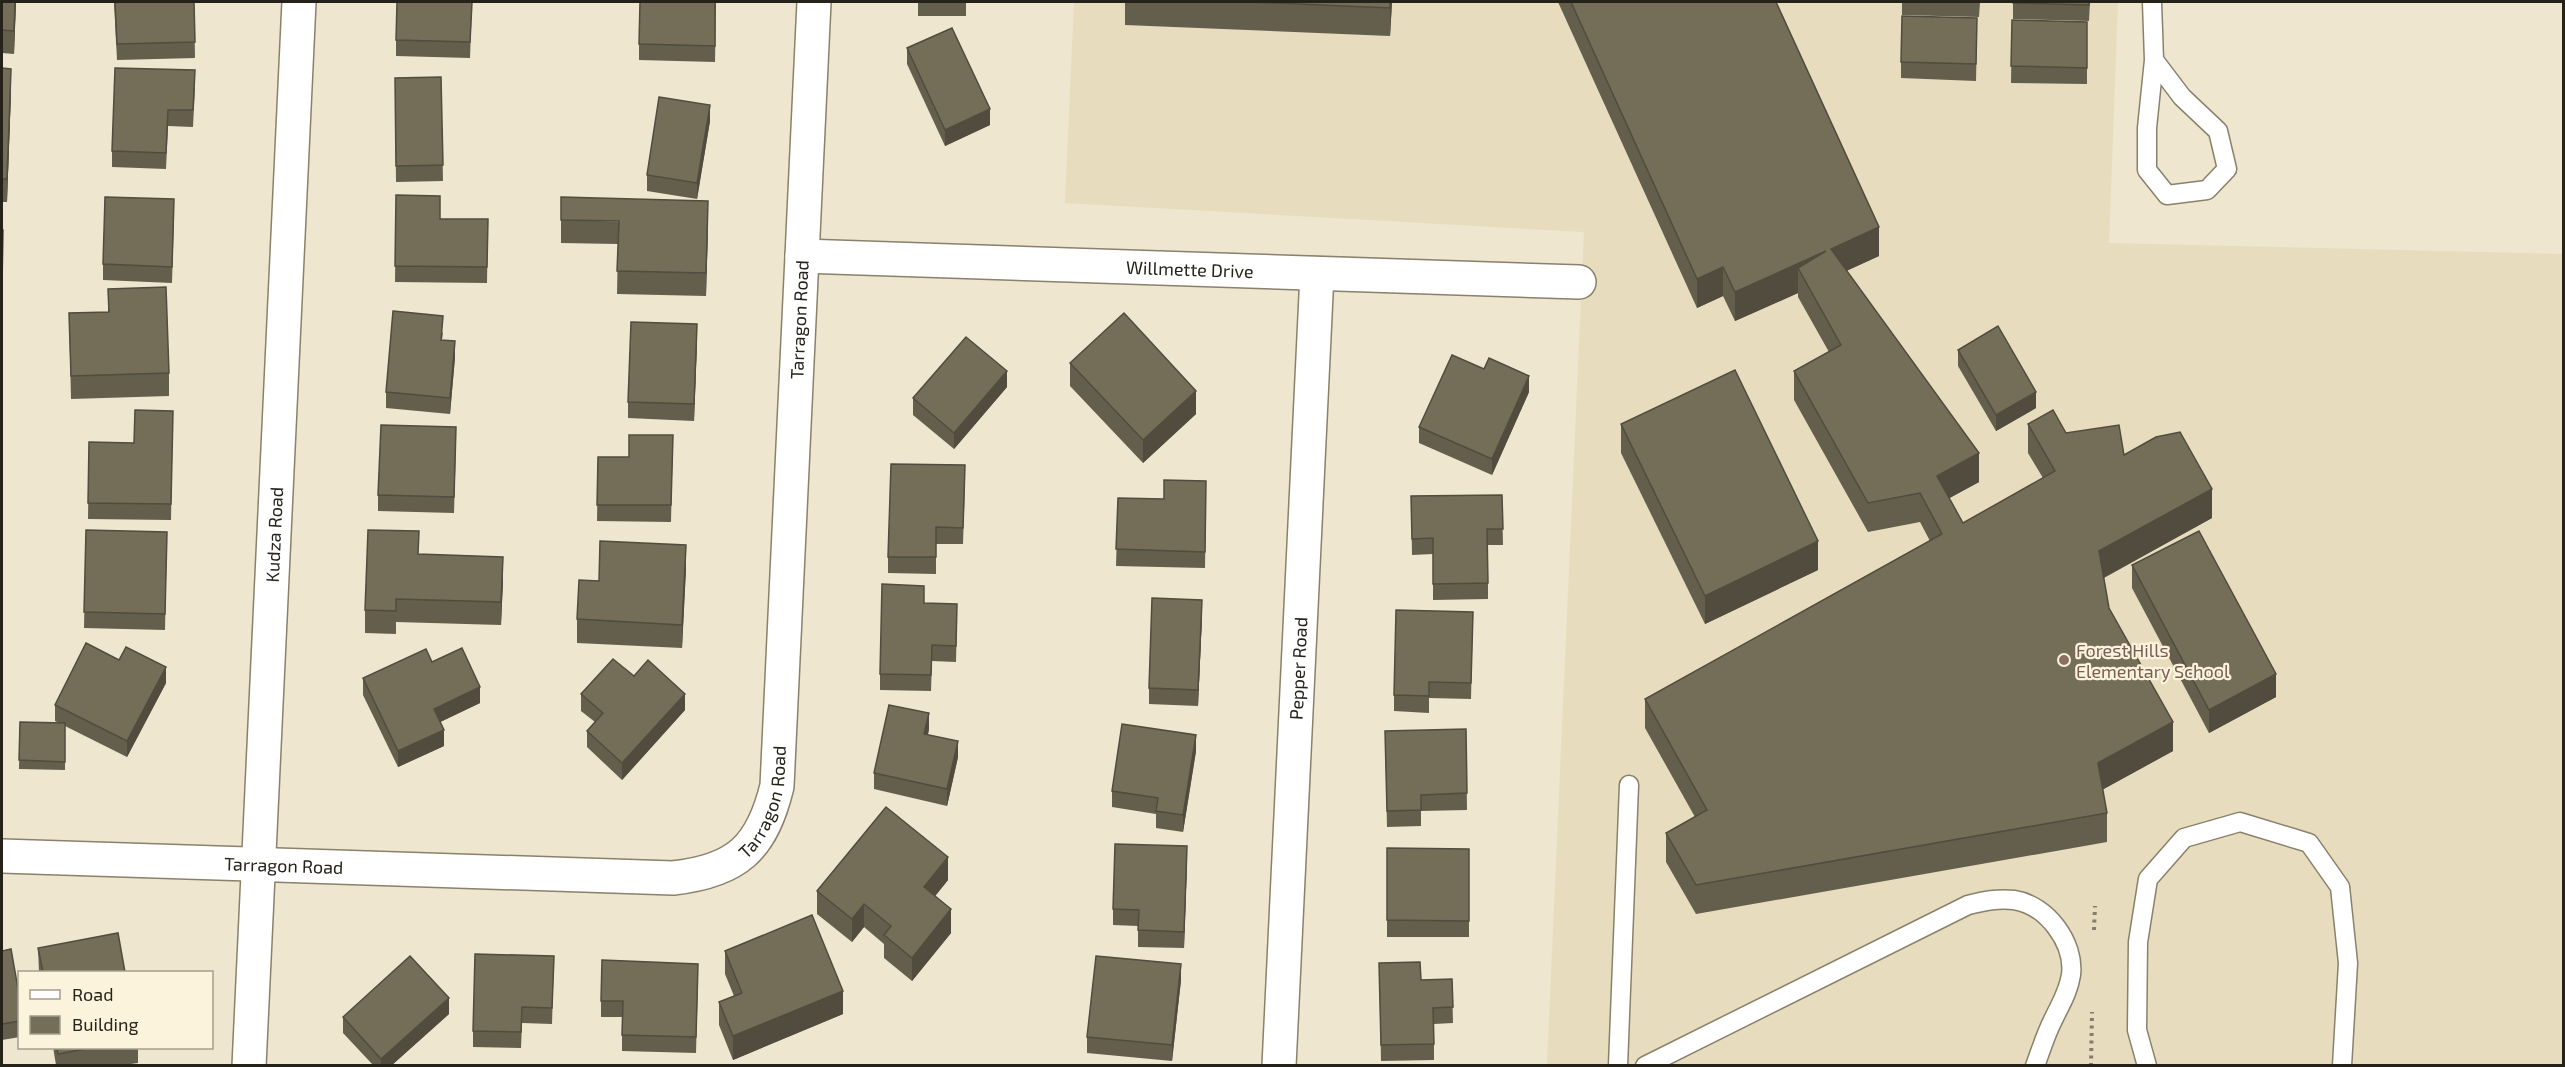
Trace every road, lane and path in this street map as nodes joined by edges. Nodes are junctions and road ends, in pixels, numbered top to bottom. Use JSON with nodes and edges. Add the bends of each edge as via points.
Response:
{"nodes":[{"id":1,"x":299,"y":2,"type":"edge"},
{"id":2,"x":814,"y":2,"type":"edge"},
{"id":3,"x":2152,"y":2,"type":"edge"},
{"id":4,"x":2154,"y":60,"type":"junction"},
{"id":5,"x":802,"y":256,"type":"junction"},
{"id":6,"x":1317,"y":274,"type":"junction"},
{"id":7,"x":1579,"y":282,"type":"dead end"},
{"id":8,"x":1629,"y":785,"type":"dead end"},
{"id":9,"x":2,"y":856,"type":"edge"},
{"id":10,"x":258,"y":865,"type":"junction"},
{"id":11,"x":249,"y":1065,"type":"edge"},
{"id":12,"x":1279,"y":1065,"type":"edge"},
{"id":13,"x":1618,"y":1065,"type":"edge"},
{"id":14,"x":1645,"y":1065,"type":"edge"},
{"id":15,"x":2035,"y":1065,"type":"edge"},
{"id":16,"x":2147,"y":1065,"type":"edge"},
{"id":17,"x":2342,"y":1065,"type":"edge"}],
"edges":[{"from":1,"to":10,"type":"street","name":"Kudza Road"},
{"from":2,"to":5,"type":"street","name":"Tarragon Road"},
{"from":3,"to":4,"type":"lane"},
{"from":4,"to":4,"type":"lane","via":[[2182,97],[2218,131],[2227,169],[2207,190],[2167,195],[2147,170]]},
{"from":5,"to":6,"type":"street","name":"Willmette Drive"},
{"from":5,"to":10,"type":"street","name":"Tarragon Road","via":[[777,786],[770,816],[754,842],[731,862],[704,875],[673,878]]},
{"from":6,"to":7,"type":"street","name":"Willmette Drive"},
{"from":6,"to":12,"type":"street","name":"Pepper Road"},
{"from":8,"to":13,"type":"lane"},
{"from":9,"to":10,"type":"street","name":"Tarragon Road"},
{"from":10,"to":11,"type":"street","name":"Kudza Road"},
{"from":14,"to":15,"type":"lane","via":[[1968,905],[1992,899],[2016,900],[2039,910],[2057,927],[2068,949],[2071,973],[2066,997]]},
{"from":16,"to":17,"type":"lane","via":[[2137,1030],[2138,942],[2148,879],[2184,838],[2240,822],[2309,843],[2340,887],[2348,963]]}]}
